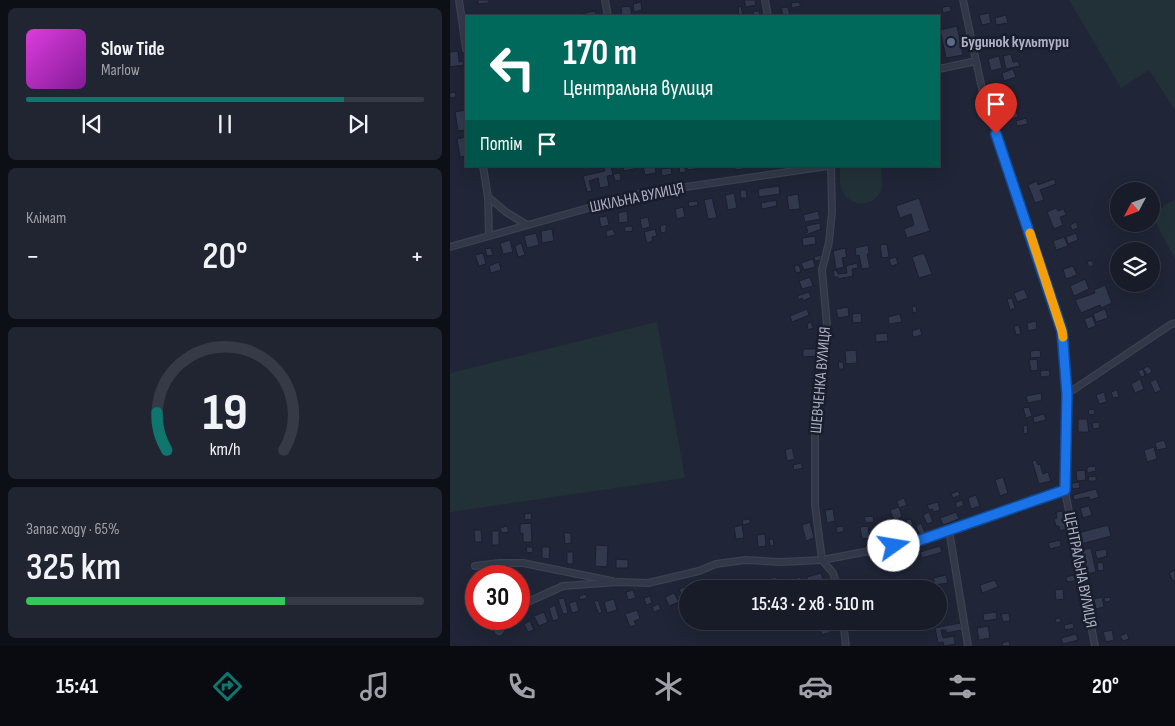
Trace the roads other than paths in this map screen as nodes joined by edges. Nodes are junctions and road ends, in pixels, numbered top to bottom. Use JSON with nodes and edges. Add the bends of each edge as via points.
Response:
{"nodes":[{"id":1,"x":459,"y":0,"type":"edge"},
{"id":2,"x":605,"y":0,"type":"edge"},
{"id":3,"x":765,"y":0,"type":"edge"},
{"id":4,"x":964,"y":0,"type":"edge"},
{"id":5,"x":608,"y":15,"type":"edge"},
{"id":6,"x":768,"y":15,"type":"edge"},
{"id":7,"x":465,"y":42,"type":"edge"},
{"id":8,"x":976,"y":61,"type":"junction"},
{"id":9,"x":940,"y":69,"type":"edge"},
{"id":10,"x":483,"y":167,"type":"edge"},
{"id":11,"x":823,"y":167,"type":"edge"},
{"id":12,"x":830,"y":167,"type":"edge"},
{"id":13,"x":488,"y":197,"type":"junction"},
{"id":14,"x":527,"y":225,"type":"junction"},
{"id":15,"x":489,"y":236,"type":"junction"},
{"id":16,"x":450,"y":247,"type":"edge"},
{"id":17,"x":1175,"y":323,"type":"edge"},
{"id":18,"x":1067,"y":394,"type":"junction"},
{"id":19,"x":1065,"y":490,"type":"junction"},
{"id":20,"x":949,"y":530,"type":"junction"},
{"id":21,"x":822,"y":560,"type":"junction"},
{"id":22,"x":481,"y":565,"type":"edge"},
{"id":23,"x":835,"y":580,"type":"edge"},
{"id":24,"x":619,"y":582,"type":"junction"},
{"id":25,"x":530,"y":601,"type":"edge"},
{"id":26,"x":844,"y":630,"type":"edge"},
{"id":27,"x":846,"y":646,"type":"edge"},
{"id":28,"x":968,"y":646,"type":"edge"},
{"id":29,"x":1095,"y":646,"type":"edge"}],
"edges":[{"from":1,"to":7,"type":"street"},
{"from":2,"to":5,"type":"street"},
{"from":3,"to":6,"type":"street"},
{"from":4,"to":8,"type":"street","name":"ЦЕНТРАЛЬНА ВУЛИЦЯ"},
{"from":8,"to":9,"type":"street"},
{"from":8,"to":18,"type":"street","name":"ЦЕНТРАЛЬНА ВУЛИЦЯ","via":[[984,98],[1062,331]]},
{"from":10,"to":13,"type":"street"},
{"from":11,"to":14,"type":"street","name":"ШКІЛЬНА ВУЛИЦЯ","via":[[638,194]]},
{"from":12,"to":21,"type":"street","name":"ШЕВЧЕНКА ВУЛИЦЯ","via":[[831,219],[822,270],[827,325],[815,421],[815,505]]},
{"from":13,"to":14,"type":"street"},
{"from":13,"to":15,"type":"street"},
{"from":14,"to":15,"type":"street","name":"ШКІЛЬНА ВУЛИЦЯ"},
{"from":15,"to":16,"type":"street","name":"ШКІЛЬНА ВУЛИЦЯ"},
{"from":17,"to":18,"type":"street"},
{"from":18,"to":19,"type":"street","name":"ЦЕНТРАЛЬНА ВУЛИЦЯ"},
{"from":19,"to":20,"type":"street"},
{"from":19,"to":29,"type":"street","name":"ЦЕНТРАЛЬНА ВУЛИЦЯ"},
{"from":20,"to":21,"type":"street","via":[[912,543]]},
{"from":20,"to":28,"type":"street"},
{"from":21,"to":23,"type":"street","name":"ШЕВЧЕНКА ВУЛИЦЯ"},
{"from":21,"to":24,"type":"street","via":[[745,560],[716,564],[699,572],[648,583]]},
{"from":22,"to":24,"type":"street","via":[[523,563]]},
{"from":24,"to":25,"type":"street","via":[[563,586]]},
{"from":26,"to":27,"type":"street"}]}
